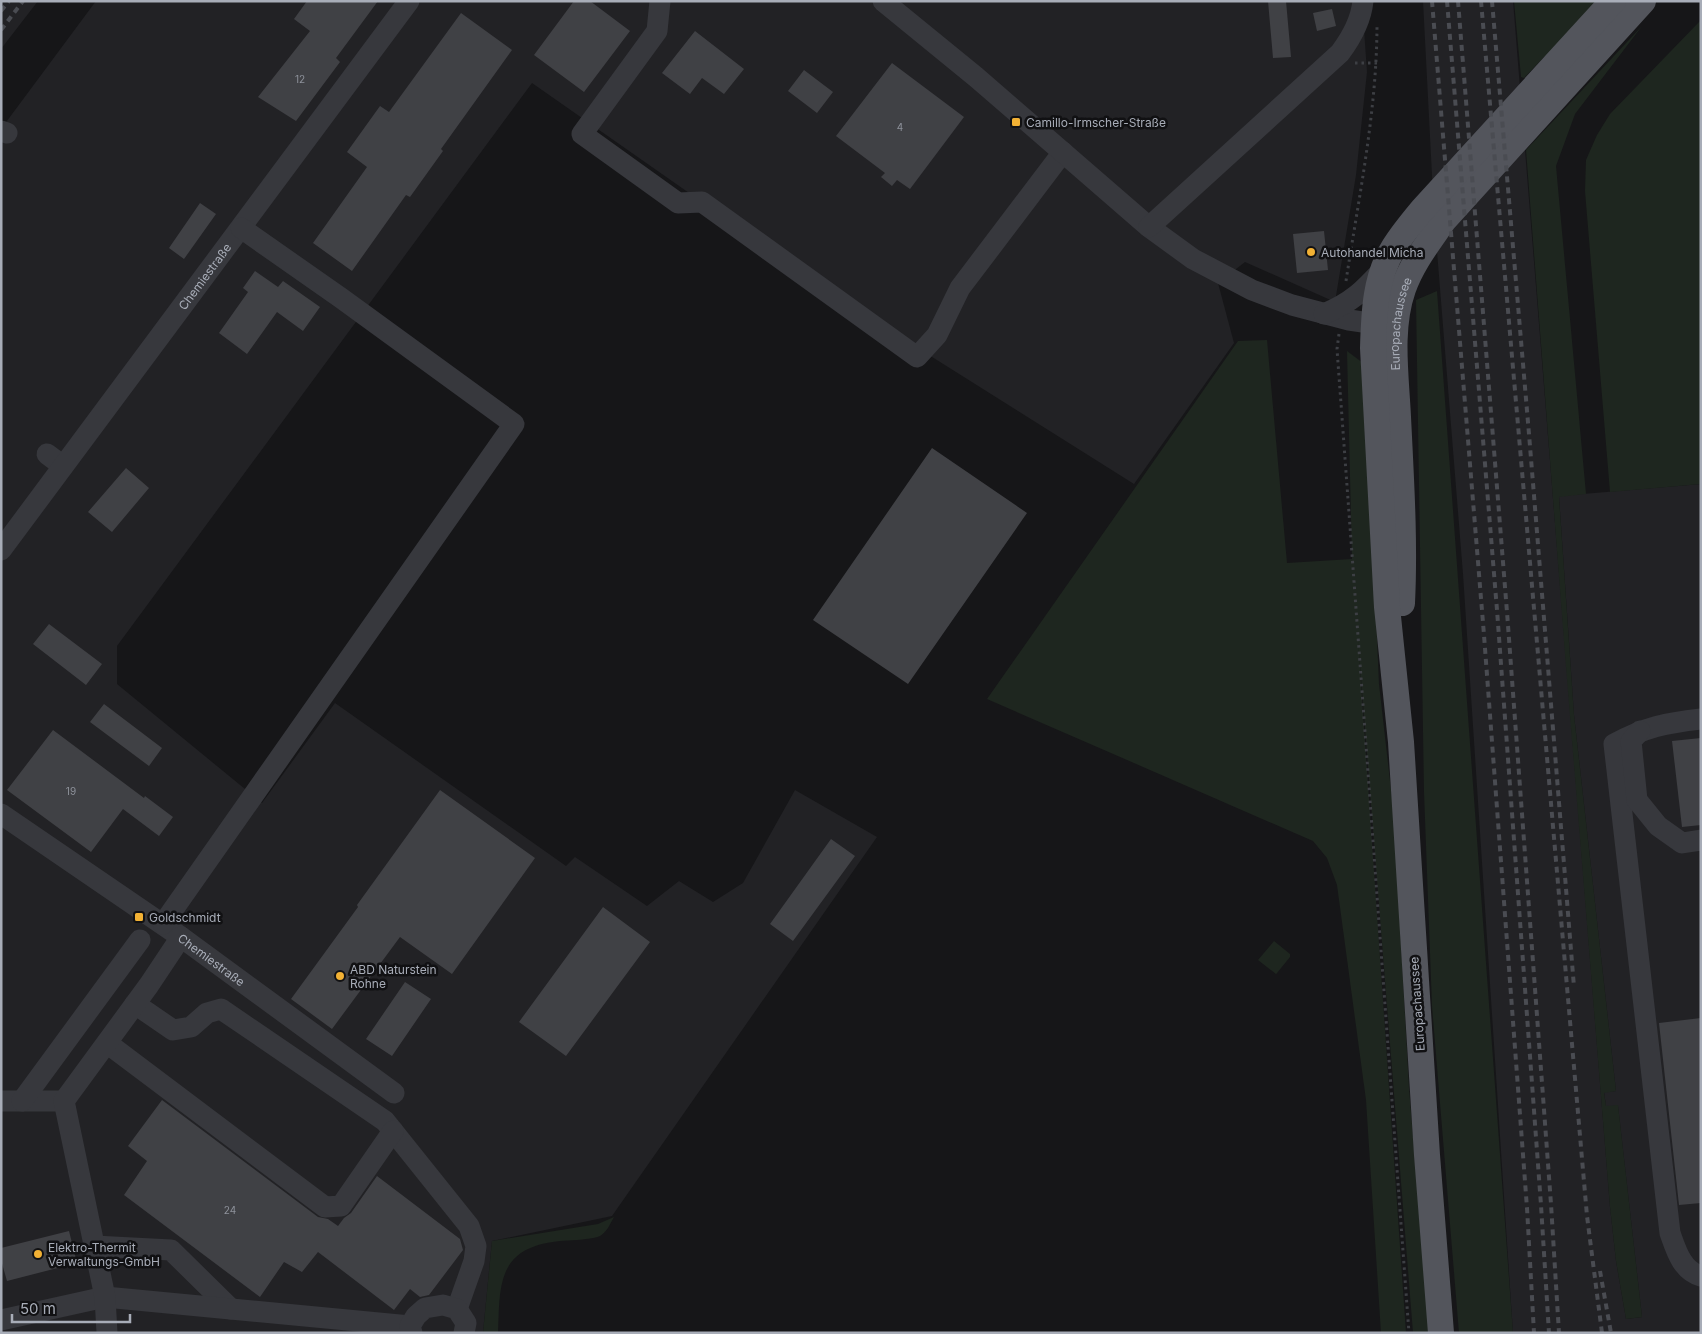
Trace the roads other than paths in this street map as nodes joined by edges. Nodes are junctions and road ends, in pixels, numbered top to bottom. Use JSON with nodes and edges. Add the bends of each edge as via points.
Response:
{"nodes":[{"id":1,"x":409,"y":1,"type":"edge"},
{"id":2,"x":660,"y":1,"type":"edge"},
{"id":3,"x":883,"y":1,"type":"edge"},
{"id":4,"x":1363,"y":1,"type":"edge"},
{"id":5,"x":1613,"y":1,"type":"edge"},
{"id":6,"x":1643,"y":1,"type":"edge"},
{"id":7,"x":1063,"y":152,"type":"junction"},
{"id":8,"x":1149,"y":227,"type":"junction"},
{"id":9,"x":241,"y":228,"type":"junction"},
{"id":10,"x":1383,"y":269,"type":"junction"},
{"id":11,"x":1336,"y":313,"type":"junction"},
{"id":12,"x":1384,"y":325,"type":"junction"},
{"id":13,"x":1,"y":550,"type":"edge"},
{"id":14,"x":1701,"y":719,"type":"edge"},
{"id":15,"x":1640,"y":731,"type":"junction"},
{"id":16,"x":1,"y":814,"type":"edge"},
{"id":17,"x":1701,"y":840,"type":"edge"},
{"id":18,"x":163,"y":924,"type":"junction"},
{"id":19,"x":181,"y":937,"type":"junction"},
{"id":20,"x":140,"y":940,"type":"dead end"},
{"id":21,"x":135,"y":1004,"type":"junction"},
{"id":22,"x":107,"y":1043,"type":"junction"},
{"id":23,"x":394,"y":1093,"type":"dead end"},
{"id":24,"x":12,"y":1101,"type":"edge"},
{"id":25,"x":64,"y":1101,"type":"junction"},
{"id":26,"x":393,"y":1131,"type":"junction"},
{"id":27,"x":94,"y":1246,"type":"junction"},
{"id":28,"x":1701,"y":1276,"type":"edge"},
{"id":29,"x":104,"y":1297,"type":"junction"},
{"id":30,"x":231,"y":1309,"type":"junction"},
{"id":31,"x":457,"y":1309,"type":"junction"},
{"id":32,"x":1,"y":1320,"type":"edge"},
{"id":33,"x":411,"y":1330,"type":"edge"},
{"id":34,"x":101,"y":1331,"type":"edge"},
{"id":35,"x":464,"y":1333,"type":"edge"},
{"id":36,"x":1441,"y":1333,"type":"edge"}],
"edges":[{"from":1,"to":9,"type":"street","name":"Chemiestraße"},
{"from":2,"to":7,"type":"street","via":[[657,31],[582,134],[678,203],[702,202],[917,357],[937,336],[960,288]]},
{"from":3,"to":7,"type":"street"},
{"from":4,"to":8,"type":"street","via":[[1355,31],[1340,53]]},
{"from":5,"to":10,"type":"main road","name":"Europachaussee","via":[[1422,210],[1401,236]]},
{"from":6,"to":12,"type":"main road","name":"Europachaussee","via":[[1444,220],[1408,275],[1398,308]]},
{"from":7,"to":8,"type":"street"},
{"from":8,"to":11,"type":"street","via":[[1193,258],[1252,290],[1292,306]]},
{"from":9,"to":13,"type":"street","name":"Chemiestraße","via":[[55,460]]},
{"from":9,"to":18,"type":"street","via":[[514,424]]},
{"from":10,"to":11,"type":"street"},
{"from":10,"to":12,"type":"main road","name":"Europachaussee","via":[[1378,288]]},
{"from":11,"to":12,"type":"street"},
{"from":12,"to":36,"type":"main road","name":"Europachaussee","via":[[1403,554],[1395,674],[1426,1155]]},
{"from":14,"to":15,"type":"street","via":[[1666,723]]},
{"from":15,"to":17,"type":"street","via":[[1631,741],[1638,800],[1658,826],[1682,843]]},
{"from":15,"to":28,"type":"street","via":[[1614,744],[1625,849],[1670,1233],[1677,1255],[1692,1274]]},
{"from":16,"to":18,"type":"street","name":"Chemiestraße"},
{"from":18,"to":19,"type":"street","name":"Chemiestraße"},
{"from":19,"to":21,"type":"street"},
{"from":19,"to":23,"type":"street","name":"Chemiestraße"},
{"from":20,"to":24,"type":"street"},
{"from":21,"to":22,"type":"street"},
{"from":21,"to":26,"type":"street","via":[[174,1030],[191,1027],[207,1013],[221,1009],[385,1121]]},
{"from":22,"to":25,"type":"street"},
{"from":22,"to":26,"type":"street","via":[[325,1207],[341,1206]]},
{"from":24,"to":25,"type":"street"},
{"from":25,"to":27,"type":"street"},
{"from":26,"to":31,"type":"street","via":[[469,1226],[476,1246],[474,1261]]},
{"from":27,"to":29,"type":"street"},
{"from":27,"to":30,"type":"street","via":[[171,1250]]},
{"from":29,"to":30,"type":"street"},
{"from":29,"to":32,"type":"street"},
{"from":29,"to":34,"type":"street"},
{"from":30,"to":33,"type":"street"},
{"from":31,"to":33,"type":"street","via":[[442,1305],[425,1308],[416,1316]]},
{"from":31,"to":35,"type":"street","via":[[466,1322]]}]}
